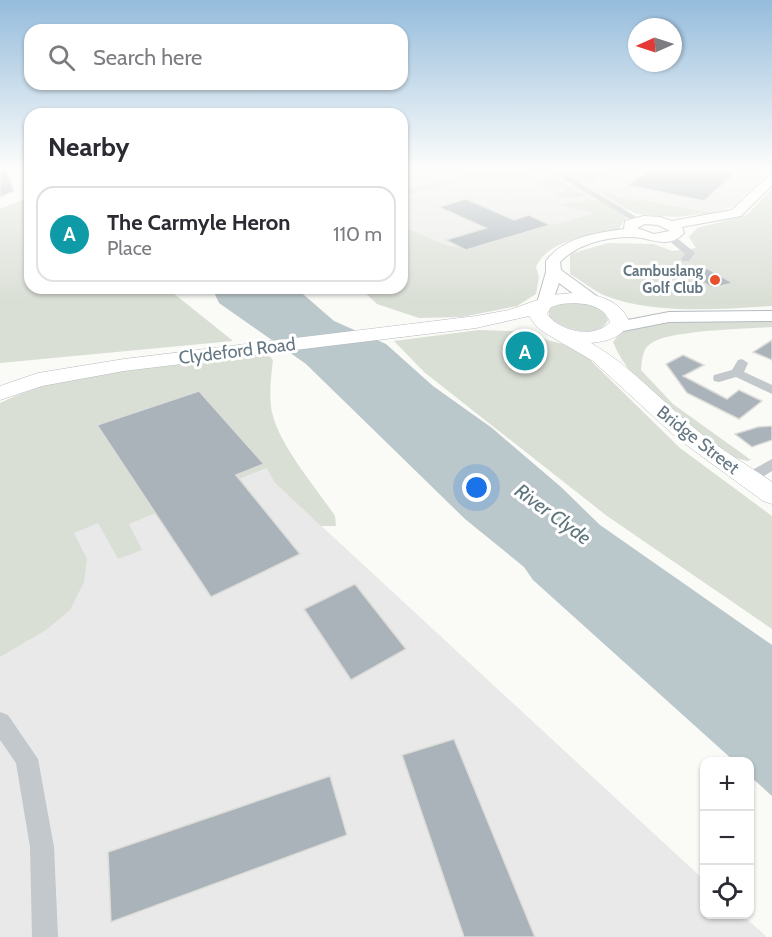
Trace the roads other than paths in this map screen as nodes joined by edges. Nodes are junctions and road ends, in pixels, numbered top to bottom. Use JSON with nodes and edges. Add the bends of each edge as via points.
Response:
{"nodes":[{"id":1,"x":618,"y":214,"type":"edge"},
{"id":2,"x":733,"y":214,"type":"edge"},
{"id":3,"x":636,"y":226,"type":"junction"},
{"id":4,"x":671,"y":231,"type":"junction"},
{"id":5,"x":686,"y":259,"type":"dead end"},
{"id":6,"x":554,"y":272,"type":"junction"},
{"id":7,"x":597,"y":302,"type":"junction"},
{"id":8,"x":543,"y":304,"type":"junction"},
{"id":9,"x":772,"y":316,"type":"edge"},
{"id":10,"x":669,"y":317,"type":"junction"},
{"id":11,"x":476,"y":322,"type":"junction"},
{"id":12,"x":615,"y":329,"type":"junction"},
{"id":13,"x":555,"y":331,"type":"junction"},
{"id":14,"x":719,"y":378,"type":"dead end"},
{"id":15,"x":628,"y":380,"type":"junction"},
{"id":16,"x":772,"y":390,"type":"edge"},
{"id":17,"x":0,"y":393,"type":"edge"},
{"id":18,"x":772,"y":464,"type":"edge"},
{"id":19,"x":748,"y":479,"type":"junction"},
{"id":20,"x":772,"y":495,"type":"edge"},
{"id":21,"x":0,"y":722,"type":"edge"},
{"id":22,"x":45,"y":937,"type":"edge"}],
"edges":[{"from":1,"to":3,"type":"street"},
{"from":2,"to":4,"type":"street"},
{"from":3,"to":4,"type":"street","via":[[656,238]]},
{"from":3,"to":6,"type":"street","via":[[570,246],[553,261]]},
{"from":4,"to":5,"type":"street","via":[[690,253]]},
{"from":6,"to":7,"type":"street"},
{"from":6,"to":8,"type":"street"},
{"from":7,"to":8,"type":"main road","name":"Clydeford Road","via":[[566,297]]},
{"from":7,"to":10,"type":"street"},
{"from":7,"to":12,"type":"main road","via":[[618,316],[620,323]]},
{"from":8,"to":11,"type":"main road","name":"Clydeford Road"},
{"from":8,"to":13,"type":"main road","via":[[537,314]]},
{"from":9,"to":10,"type":"street"},
{"from":10,"to":12,"type":"street"},
{"from":11,"to":13,"type":"main road","name":"Clydeford Road"},
{"from":11,"to":17,"type":"main road","name":"Clydeford Road","via":[[124,365],[38,380]]},
{"from":12,"to":13,"type":"main road","name":"Clydeford Road","via":[[585,337]]},
{"from":12,"to":15,"type":"main road","name":"Bridge Street","via":[[610,348]]},
{"from":13,"to":15,"type":"main road","name":"Bridge Street","via":[[600,357]]},
{"from":14,"to":16,"type":"street","via":[[740,368]]},
{"from":15,"to":19,"type":"main road","name":"Bridge Street","via":[[685,433]]},
{"from":18,"to":19,"type":"street"},
{"from":19,"to":20,"type":"main road","name":"Bridge Street"},
{"from":21,"to":22,"type":"street","via":[[27,759],[42,847]]}]}
